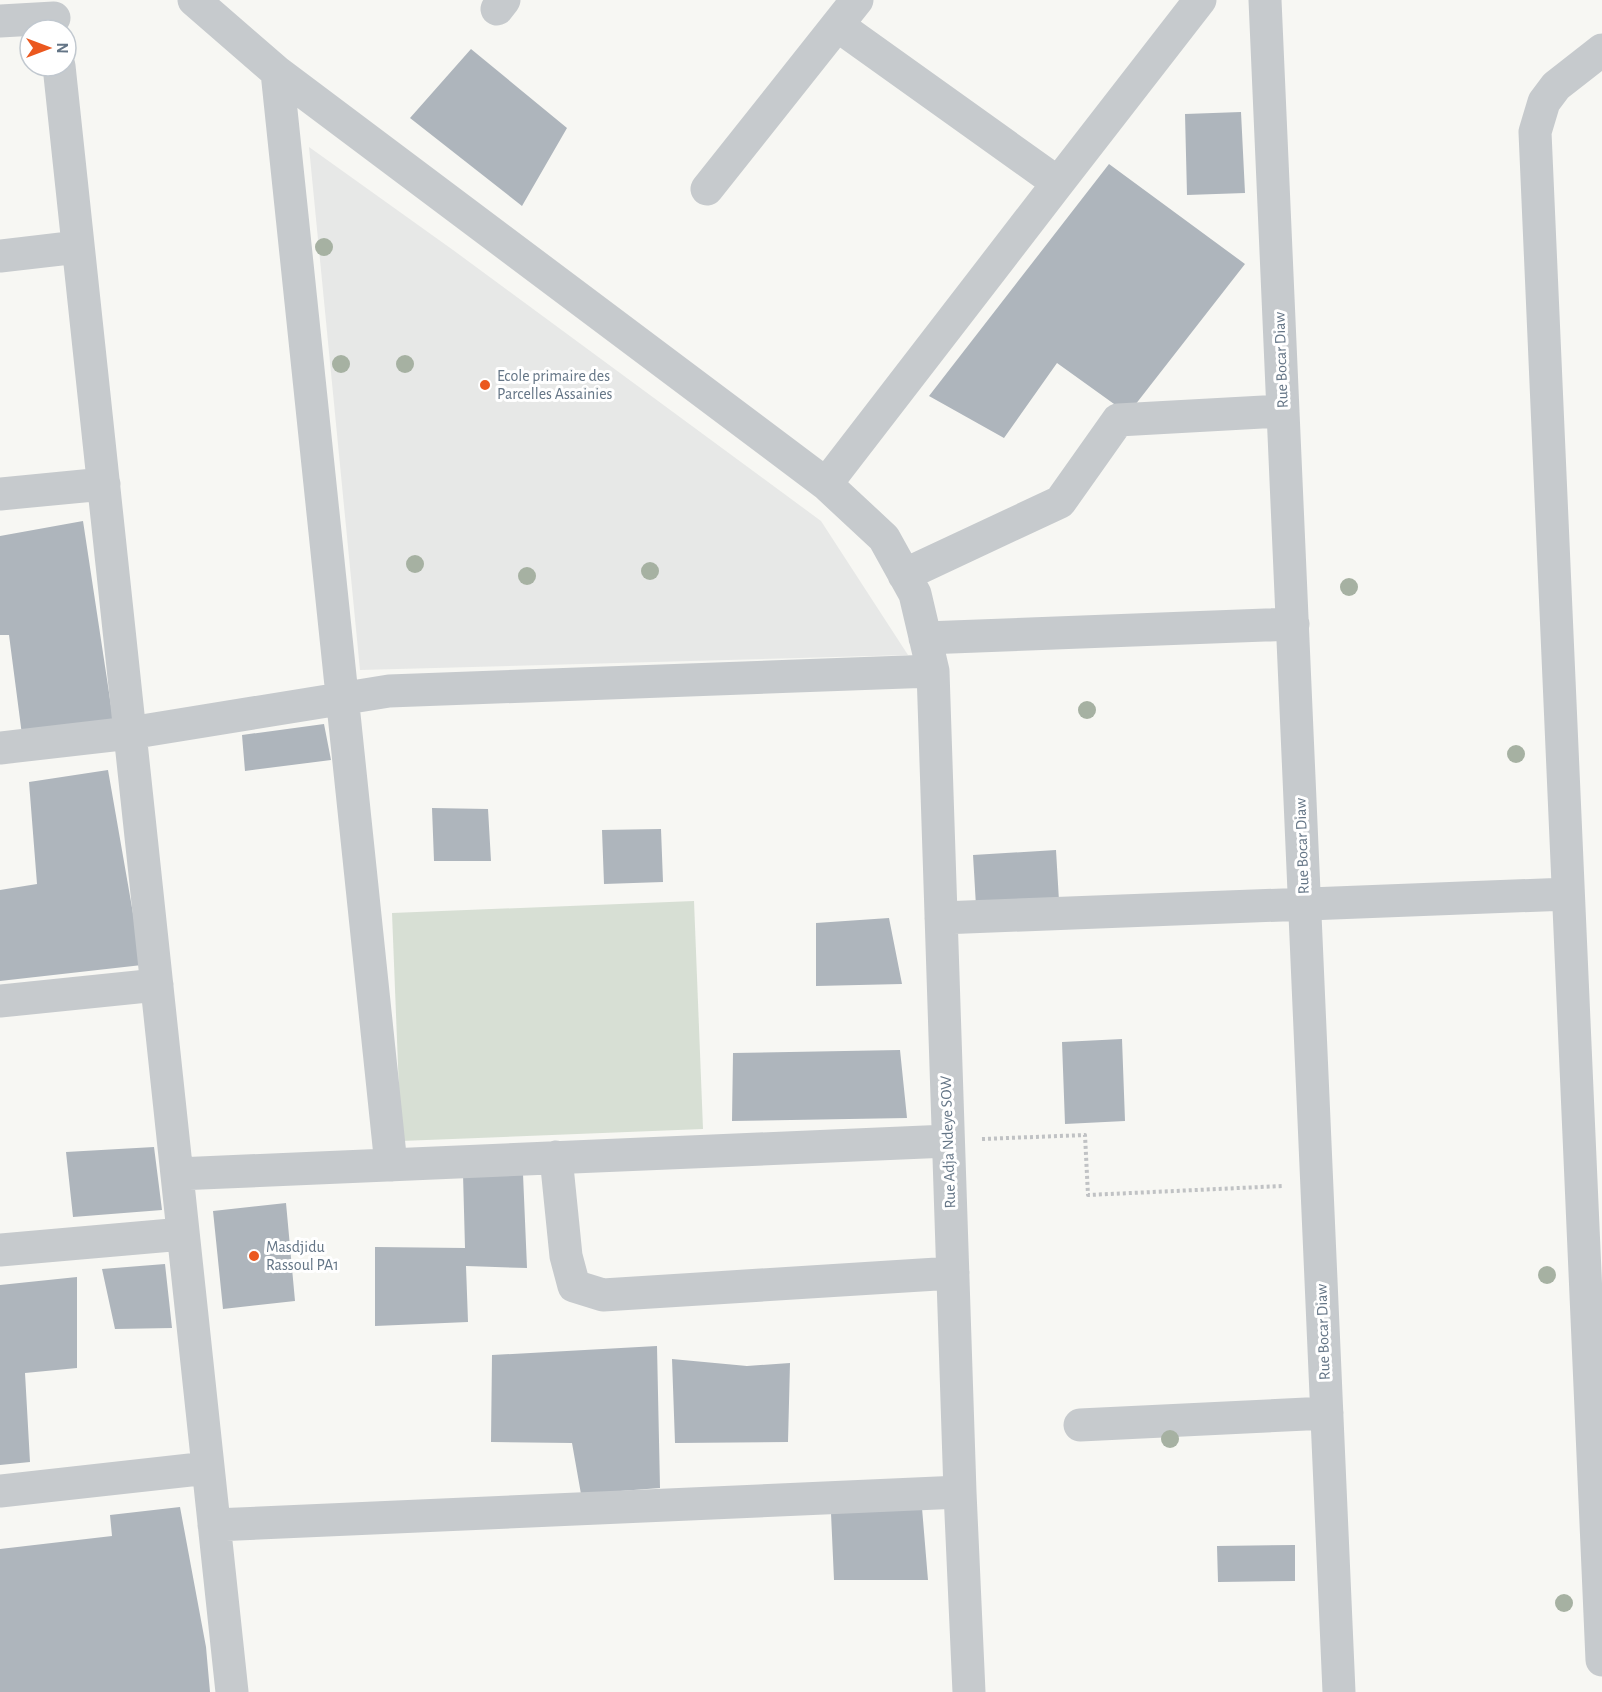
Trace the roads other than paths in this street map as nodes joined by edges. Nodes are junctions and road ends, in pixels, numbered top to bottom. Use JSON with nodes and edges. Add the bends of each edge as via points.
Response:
{"nodes":[{"id":1,"x":1200,"y":0,"type":"edge"},
{"id":2,"x":1265,"y":0,"type":"edge"},
{"id":3,"x":209,"y":4,"type":"edge"},
{"id":4,"x":847,"y":12,"type":"edge"},
{"id":5,"x":54,"y":16,"type":"edge"},
{"id":6,"x":0,"y":21,"type":"edge"},
{"id":7,"x":1602,"y":50,"type":"edge"},
{"id":8,"x":277,"y":72,"type":"junction"},
{"id":9,"x":60,"y":78,"type":"edge"},
{"id":10,"x":1058,"y":183,"type":"junction"},
{"id":11,"x":707,"y":189,"type":"dead end"},
{"id":12,"x":78,"y":247,"type":"junction"},
{"id":13,"x":0,"y":256,"type":"edge"},
{"id":14,"x":1283,"y":411,"type":"junction"},
{"id":15,"x":104,"y":484,"type":"junction"},
{"id":16,"x":826,"y":484,"type":"junction"},
{"id":17,"x":0,"y":494,"type":"edge"},
{"id":18,"x":909,"y":585,"type":"junction"},
{"id":19,"x":1293,"y":624,"type":"junction"},
{"id":20,"x":925,"y":638,"type":"junction"},
{"id":21,"x":933,"y":671,"type":"junction"},
{"id":22,"x":343,"y":698,"type":"junction"},
{"id":23,"x":130,"y":733,"type":"junction"},
{"id":24,"x":0,"y":748,"type":"edge"},
{"id":25,"x":1568,"y":894,"type":"junction"},
{"id":26,"x":1305,"y":904,"type":"junction"},
{"id":27,"x":941,"y":918,"type":"junction"},
{"id":28,"x":157,"y":985,"type":"junction"},
{"id":29,"x":0,"y":1001,"type":"edge"},
{"id":30,"x":948,"y":1141,"type":"junction"},
{"id":31,"x":556,"y":1158,"type":"junction"},
{"id":32,"x":392,"y":1165,"type":"junction"},
{"id":33,"x":177,"y":1174,"type":"junction"},
{"id":34,"x":183,"y":1234,"type":"junction"},
{"id":35,"x":0,"y":1250,"type":"edge"},
{"id":36,"x":953,"y":1274,"type":"junction"},
{"id":37,"x":1326,"y":1413,"type":"junction"},
{"id":38,"x":1080,"y":1425,"type":"dead end"},
{"id":39,"x":208,"y":1468,"type":"junction"},
{"id":40,"x":0,"y":1491,"type":"edge"},
{"id":41,"x":960,"y":1492,"type":"junction"},
{"id":42,"x":214,"y":1525,"type":"junction"},
{"id":43,"x":1602,"y":1660,"type":"edge"},
{"id":44,"x":232,"y":1692,"type":"edge"},
{"id":45,"x":969,"y":1692,"type":"edge"},
{"id":46,"x":1339,"y":1692,"type":"edge"}],
"edges":[{"from":1,"to":10,"type":"street"},
{"from":2,"to":14,"type":"street","name":"Rue Bocar Diaw"},
{"from":3,"to":8,"type":"street","name":"Rue Adja Ndeye SOW"},
{"from":4,"to":10,"type":"street"},
{"from":4,"to":11,"type":"street"},
{"from":5,"to":6,"type":"street"},
{"from":7,"to":25,"type":"street","via":[[1556,86],[1544,102],[1535,132]]},
{"from":8,"to":16,"type":"street","name":"Rue Adja Ndeye SOW"},
{"from":8,"to":22,"type":"street"},
{"from":9,"to":12,"type":"street"},
{"from":10,"to":16,"type":"street"},
{"from":12,"to":13,"type":"street"},
{"from":12,"to":15,"type":"street"},
{"from":14,"to":18,"type":"street","via":[[1118,420],[1060,502]]},
{"from":14,"to":19,"type":"street","name":"Rue Bocar Diaw"},
{"from":15,"to":17,"type":"street"},
{"from":15,"to":23,"type":"street"},
{"from":16,"to":18,"type":"street","name":"Rue Adja Ndeye SOW","via":[[884,538]]},
{"from":18,"to":20,"type":"street","name":"Rue Adja Ndeye SOW"},
{"from":19,"to":20,"type":"street"},
{"from":19,"to":26,"type":"street","name":"Rue Bocar Diaw"},
{"from":20,"to":21,"type":"street","name":"Rue Adja Ndeye SOW"},
{"from":21,"to":22,"type":"street","via":[[389,691]]},
{"from":21,"to":27,"type":"street","name":"Rue Adja Ndeye SOW"},
{"from":22,"to":23,"type":"street"},
{"from":22,"to":32,"type":"street"},
{"from":23,"to":24,"type":"street"},
{"from":23,"to":28,"type":"street"},
{"from":25,"to":26,"type":"street"},
{"from":25,"to":43,"type":"street"},
{"from":26,"to":27,"type":"street"},
{"from":26,"to":37,"type":"street","name":"Rue Bocar Diaw"},
{"from":27,"to":30,"type":"street","name":"Rue Adja Ndeye SOW"},
{"from":28,"to":29,"type":"street"},
{"from":28,"to":33,"type":"street"},
{"from":30,"to":31,"type":"street"},
{"from":30,"to":36,"type":"street","name":"Rue Adja Ndeye SOW"},
{"from":31,"to":32,"type":"street"},
{"from":31,"to":36,"type":"street","via":[[566,1256],[574,1286],[603,1295]]},
{"from":32,"to":33,"type":"street"},
{"from":33,"to":34,"type":"street"},
{"from":34,"to":35,"type":"street"},
{"from":34,"to":39,"type":"street"},
{"from":36,"to":41,"type":"street","name":"Rue Adja Ndeye SOW"},
{"from":37,"to":38,"type":"street"},
{"from":37,"to":46,"type":"street","name":"Rue Bocar Diaw"},
{"from":39,"to":40,"type":"street"},
{"from":39,"to":42,"type":"street"},
{"from":41,"to":42,"type":"street"},
{"from":41,"to":45,"type":"street","name":"Rue Adja Ndeye SOW"},
{"from":42,"to":44,"type":"street"}]}
